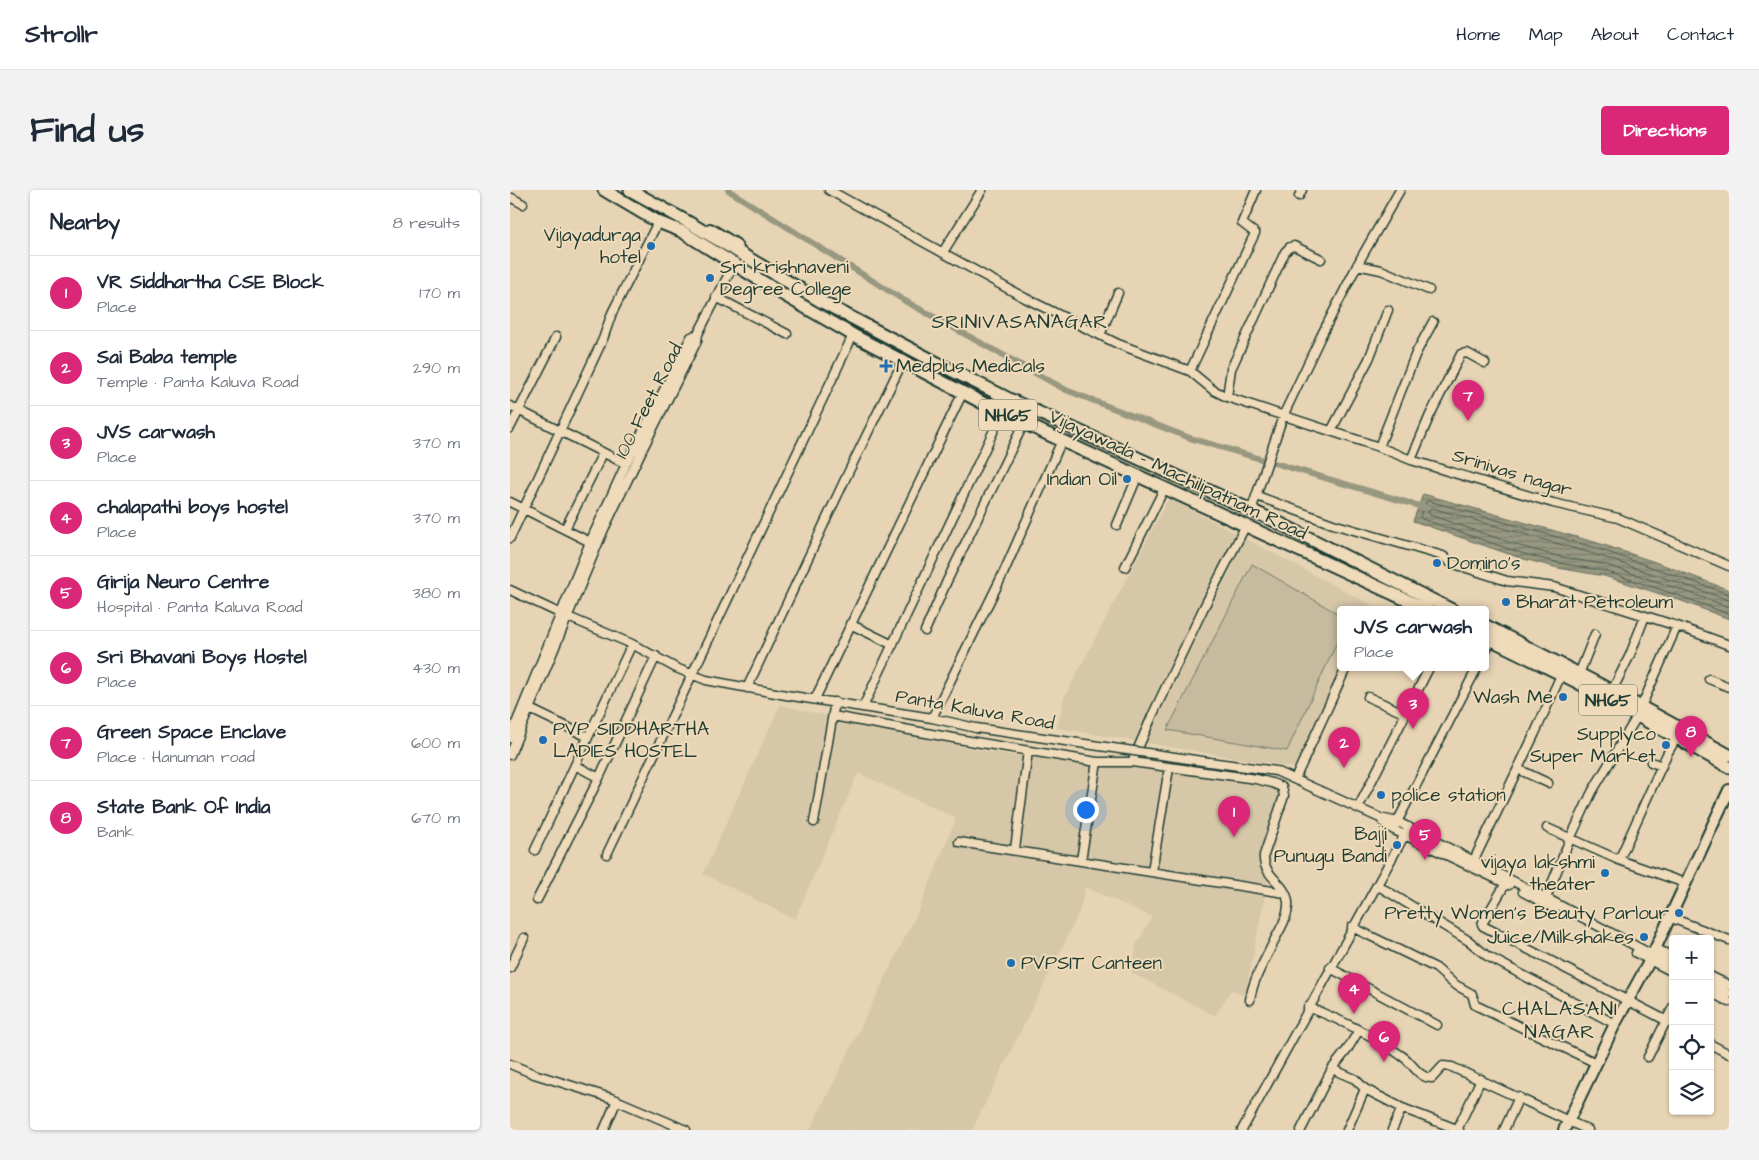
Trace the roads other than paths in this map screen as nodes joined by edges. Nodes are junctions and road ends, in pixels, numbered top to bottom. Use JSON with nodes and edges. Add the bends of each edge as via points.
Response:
{"nodes":[{"id":1,"x":604,"y":190,"type":"edge"},
{"id":2,"x":630,"y":190,"type":"edge"},
{"id":3,"x":642,"y":190,"type":"edge"},
{"id":4,"x":829,"y":190,"type":"edge"},
{"id":5,"x":982,"y":190,"type":"edge"},
{"id":6,"x":1256,"y":190,"type":"edge"},
{"id":7,"x":1400,"y":190,"type":"edge"},
{"id":8,"x":510,"y":197,"type":"edge"},
{"id":9,"x":523,"y":204,"type":"dead end"},
{"id":10,"x":658,"y":222,"type":"junction"},
{"id":11,"x":944,"y":252,"type":"junction"},
{"id":12,"x":737,"y":258,"type":"junction"},
{"id":13,"x":1321,"y":259,"type":"dead end"},
{"id":14,"x":1357,"y":265,"type":"junction"},
{"id":15,"x":792,"y":284,"type":"junction"},
{"id":16,"x":1429,"y":290,"type":"dead end"},
{"id":17,"x":1118,"y":293,"type":"dead end"},
{"id":18,"x":784,"y":295,"type":"junction"},
{"id":19,"x":716,"y":297,"type":"junction"},
{"id":20,"x":1388,"y":310,"type":"dead end"},
{"id":21,"x":1433,"y":322,"type":"dead end"},
{"id":22,"x":698,"y":334,"type":"junction"},
{"id":23,"x":786,"y":334,"type":"dead end"},
{"id":24,"x":1100,"y":335,"type":"junction"},
{"id":25,"x":853,"y":336,"type":"junction"},
{"id":26,"x":556,"y":337,"type":"dead end"},
{"id":27,"x":903,"y":362,"type":"junction"},
{"id":28,"x":1485,"y":363,"type":"dead end"},
{"id":29,"x":1190,"y":371,"type":"junction"},
{"id":30,"x":962,"y":392,"type":"junction"},
{"id":31,"x":1227,"y":397,"type":"junction"},
{"id":32,"x":510,"y":406,"type":"edge"},
{"id":33,"x":519,"y":410,"type":"junction"},
{"id":34,"x":1002,"y":413,"type":"junction"},
{"id":35,"x":1283,"y":416,"type":"junction"},
{"id":36,"x":1024,"y":423,"type":"junction"},
{"id":37,"x":510,"y":428,"type":"edge"},
{"id":38,"x":560,"y":430,"type":"junction"},
{"id":39,"x":1331,"y":431,"type":"junction"},
{"id":40,"x":1062,"y":440,"type":"junction"},
{"id":41,"x":1379,"y":447,"type":"junction"},
{"id":42,"x":604,"y":453,"type":"junction"},
{"id":43,"x":1411,"y":460,"type":"junction"},
{"id":44,"x":626,"y":464,"type":"junction"},
{"id":45,"x":1138,"y":475,"type":"junction"},
{"id":46,"x":1165,"y":487,"type":"junction"},
{"id":47,"x":1256,"y":496,"type":"junction"},
{"id":48,"x":510,"y":502,"type":"edge"},
{"id":49,"x":524,"y":509,"type":"junction"},
{"id":50,"x":1251,"y":511,"type":"junction"},
{"id":51,"x":1117,"y":525,"type":"dead end"},
{"id":52,"x":1246,"y":525,"type":"junction"},
{"id":53,"x":564,"y":529,"type":"junction"},
{"id":54,"x":510,"y":538,"type":"edge"},
{"id":55,"x":590,"y":542,"type":"junction"},
{"id":56,"x":1729,"y":566,"type":"edge"},
{"id":57,"x":1125,"y":567,"type":"dead end"},
{"id":58,"x":510,"y":590,"type":"edge"},
{"id":59,"x":1419,"y":606,"type":"edge"},
{"id":60,"x":1444,"y":606,"type":"edge"},
{"id":61,"x":564,"y":616,"type":"junction"},
{"id":62,"x":1645,"y":616,"type":"junction"},
{"id":63,"x":850,"y":624,"type":"junction"},
{"id":64,"x":1677,"y":626,"type":"junction"},
{"id":65,"x":1489,"y":628,"type":"edge"},
{"id":66,"x":925,"y":630,"type":"dead end"},
{"id":67,"x":1595,"y":634,"type":"dead end"},
{"id":68,"x":1489,"y":639,"type":"edge"},
{"id":69,"x":632,"y":644,"type":"junction"},
{"id":70,"x":893,"y":645,"type":"junction"},
{"id":71,"x":1729,"y":645,"type":"edge"},
{"id":72,"x":656,"y":656,"type":"junction"},
{"id":73,"x":1345,"y":671,"type":"edge"},
{"id":74,"x":1428,"y":671,"type":"edge"},
{"id":75,"x":1475,"y":671,"type":"edge"},
{"id":76,"x":1579,"y":674,"type":"junction"},
{"id":77,"x":691,"y":675,"type":"junction"},
{"id":78,"x":1561,"y":675,"type":"junction"},
{"id":79,"x":1709,"y":679,"type":"dead end"},
{"id":80,"x":1729,"y":687,"type":"edge"},
{"id":81,"x":747,"y":688,"type":"junction"},
{"id":82,"x":1612,"y":691,"type":"junction"},
{"id":83,"x":1368,"y":697,"type":"dead end"},
{"id":84,"x":815,"y":699,"type":"junction"},
{"id":85,"x":835,"y":702,"type":"junction"},
{"id":86,"x":863,"y":707,"type":"junction"},
{"id":87,"x":530,"y":709,"type":"junction"},
{"id":88,"x":1640,"y":711,"type":"junction"},
{"id":89,"x":1406,"y":714,"type":"junction"},
{"id":90,"x":833,"y":716,"type":"junction"},
{"id":91,"x":932,"y":718,"type":"junction"},
{"id":92,"x":588,"y":737,"type":"junction"},
{"id":93,"x":1676,"y":737,"type":"junction"},
{"id":94,"x":510,"y":738,"type":"edge"},
{"id":95,"x":1028,"y":751,"type":"junction"},
{"id":96,"x":510,"y":755,"type":"edge"},
{"id":97,"x":1096,"y":762,"type":"junction"},
{"id":98,"x":1132,"y":762,"type":"junction"},
{"id":99,"x":1651,"y":762,"type":"dead end"},
{"id":100,"x":1729,"y":763,"type":"edge"},
{"id":101,"x":575,"y":765,"type":"junction"},
{"id":102,"x":1662,"y":766,"type":"junction"},
{"id":103,"x":1169,"y":768,"type":"junction"},
{"id":104,"x":1518,"y":769,"type":"junction"},
{"id":105,"x":599,"y":778,"type":"junction"},
{"id":106,"x":1295,"y":779,"type":"junction"},
{"id":107,"x":1548,"y":783,"type":"dead end"},
{"id":108,"x":1729,"y":790,"type":"edge"},
{"id":109,"x":1358,"y":808,"type":"junction"},
{"id":110,"x":1380,"y":818,"type":"junction"},
{"id":111,"x":814,"y":822,"type":"dead end"},
{"id":112,"x":1398,"y":822,"type":"junction"},
{"id":113,"x":1409,"y":827,"type":"junction"},
{"id":114,"x":1547,"y":828,"type":"dead end"},
{"id":115,"x":1394,"y":830,"type":"junction"},
{"id":116,"x":1404,"y":835,"type":"junction"},
{"id":117,"x":1570,"y":839,"type":"junction"},
{"id":118,"x":958,"y":842,"type":"dead end"},
{"id":119,"x":535,"y":850,"type":"dead end"},
{"id":120,"x":1015,"y":850,"type":"junction"},
{"id":121,"x":607,"y":854,"type":"dead end"},
{"id":122,"x":1082,"y":860,"type":"junction"},
{"id":123,"x":1474,"y":860,"type":"junction"},
{"id":124,"x":1619,"y":860,"type":"junction"},
{"id":125,"x":1152,"y":871,"type":"junction"},
{"id":126,"x":1685,"y":882,"type":"junction"},
{"id":127,"x":1506,"y":883,"type":"junction"},
{"id":128,"x":1377,"y":885,"type":"junction"},
{"id":129,"x":1285,"y":893,"type":"junction"},
{"id":130,"x":1546,"y":898,"type":"junction"},
{"id":131,"x":537,"y":900,"type":"dead end"},
{"id":132,"x":1669,"y":917,"type":"junction"},
{"id":133,"x":1352,"y":927,"type":"junction"},
{"id":134,"x":524,"y":938,"type":"dead end"},
{"id":135,"x":1729,"y":940,"type":"edge"},
{"id":136,"x":1652,"y":954,"type":"junction"},
{"id":137,"x":1669,"y":956,"type":"edge"},
{"id":138,"x":1669,"y":964,"type":"edge"},
{"id":139,"x":510,"y":968,"type":"edge"},
{"id":140,"x":1330,"y":968,"type":"junction"},
{"id":141,"x":1669,"y":969,"type":"edge"},
{"id":142,"x":1714,"y":978,"type":"edge"},
{"id":143,"x":1729,"y":985,"type":"edge"},
{"id":144,"x":1714,"y":986,"type":"edge"},
{"id":145,"x":1714,"y":994,"type":"edge"},
{"id":146,"x":1729,"y":994,"type":"edge"},
{"id":147,"x":1250,"y":1000,"type":"dead end"},
{"id":148,"x":1627,"y":1001,"type":"junction"},
{"id":149,"x":1729,"y":1002,"type":"edge"},
{"id":150,"x":1308,"y":1007,"type":"junction"},
{"id":151,"x":1669,"y":1022,"type":"edge"},
{"id":152,"x":1615,"y":1024,"type":"junction"},
{"id":153,"x":1437,"y":1025,"type":"dead end"},
{"id":154,"x":1359,"y":1030,"type":"junction"},
{"id":155,"x":1714,"y":1046,"type":"edge"},
{"id":156,"x":1729,"y":1054,"type":"edge"},
{"id":157,"x":1648,"y":1057,"type":"dead end"},
{"id":158,"x":1596,"y":1063,"type":"junction"},
{"id":159,"x":510,"y":1064,"type":"edge"},
{"id":160,"x":1332,"y":1069,"type":"junction"},
{"id":161,"x":1482,"y":1079,"type":"junction"},
{"id":162,"x":1365,"y":1089,"type":"junction"},
{"id":163,"x":1519,"y":1097,"type":"junction"},
{"id":164,"x":617,"y":1100,"type":"junction"},
{"id":165,"x":1402,"y":1108,"type":"junction"},
{"id":166,"x":1439,"y":1122,"type":"junction"},
{"id":167,"x":1566,"y":1125,"type":"edge"},
{"id":168,"x":604,"y":1130,"type":"edge"},
{"id":169,"x":686,"y":1130,"type":"edge"},
{"id":170,"x":1242,"y":1130,"type":"edge"},
{"id":171,"x":1301,"y":1130,"type":"edge"},
{"id":172,"x":1347,"y":1130,"type":"edge"},
{"id":173,"x":1392,"y":1130,"type":"edge"},
{"id":174,"x":1435,"y":1130,"type":"edge"},
{"id":175,"x":1458,"y":1130,"type":"edge"},
{"id":176,"x":1504,"y":1130,"type":"edge"},
{"id":177,"x":1588,"y":1130,"type":"edge"}],
"edges":[{"from":1,"to":10,"type":"highway","name":"Vijayawada - Machilipatnam Road","number":"NH65"},
{"from":2,"to":12,"type":"highway","name":"Vijayawada - Machilipatnam Road","number":"NH65"},
{"from":3,"to":12,"type":"main road","via":[[731,241],[735,244]]},
{"from":4,"to":11,"type":"street","name":"Srinivas nagar"},
{"from":5,"to":11,"type":"street"},
{"from":6,"to":29,"type":"street","via":[[1242,223],[1255,233]]},
{"from":7,"to":14,"type":"street"},
{"from":8,"to":9,"type":"street"},
{"from":10,"to":12,"type":"highway","name":"Vijayawada - Machilipatnam Road","number":"NH65"},
{"from":10,"to":38,"type":"street","via":[[612,313]]},
{"from":11,"to":24,"type":"street","name":"Srinivas nagar","via":[[1025,298]]},
{"from":12,"to":15,"type":"highway","name":"Vijayawada - Machilipatnam Road","number":"NH65"},
{"from":12,"to":18,"type":"highway","name":"Vijayawada - Machilipatnam Road","number":"NH65"},
{"from":12,"to":19,"type":"street"},
{"from":13,"to":31,"type":"street","via":[[1294,246],[1285,252],[1231,369]]},
{"from":14,"to":16,"type":"street","via":[[1381,270]]},
{"from":14,"to":35,"type":"street"},
{"from":15,"to":18,"type":"highway"},
{"from":15,"to":50,"type":"highway","name":"Vijayawada - Machilipatnam Road","number":"NH65","via":[[1007,398]]},
{"from":17,"to":24,"type":"street"},
{"from":18,"to":25,"type":"highway","name":"Vijayawada - Machilipatnam Road","number":"NH65"},
{"from":19,"to":22,"type":"street"},
{"from":19,"to":23,"type":"street"},
{"from":20,"to":39,"type":"street","via":[[1369,358]]},
{"from":21,"to":41,"type":"street","via":[[1416,353]]},
{"from":22,"to":44,"type":"street","name":"100 Feet Road","via":[[691,337]]},
{"from":22,"to":61,"type":"street","name":"100 Feet Road"},
{"from":24,"to":29,"type":"street","name":"Srinivas nagar"},
{"from":25,"to":27,"type":"highway","name":"Vijayawada - Machilipatnam Road","number":"NH65"},
{"from":25,"to":77,"type":"street"},
{"from":26,"to":33,"type":"street"},
{"from":27,"to":30,"type":"highway","name":"Vijayawada - Machilipatnam Road","number":"NH65"},
{"from":27,"to":81,"type":"street"},
{"from":28,"to":43,"type":"street","via":[[1466,353],[1461,354]]},
{"from":29,"to":31,"type":"street","name":"Srinivas nagar"},
{"from":30,"to":34,"type":"highway","name":"Vijayawada - Machilipatnam Road","number":"NH65"},
{"from":30,"to":63,"type":"street"},
{"from":31,"to":35,"type":"street","name":"Srinivas nagar"},
{"from":32,"to":33,"type":"street"},
{"from":33,"to":37,"type":"street"},
{"from":33,"to":38,"type":"street"},
{"from":34,"to":36,"type":"highway","name":"Vijayawada - Machilipatnam Road","number":"NH65"},
{"from":34,"to":70,"type":"street"},
{"from":35,"to":39,"type":"street","name":"Srinivas nagar"},
{"from":35,"to":47,"type":"street"},
{"from":36,"to":40,"type":"highway","name":"Vijayawada - Machilipatnam Road","number":"NH65"},
{"from":36,"to":66,"type":"street"},
{"from":38,"to":42,"type":"street"},
{"from":38,"to":49,"type":"street"},
{"from":39,"to":41,"type":"street","name":"Srinivas nagar"},
{"from":40,"to":45,"type":"highway","name":"Vijayawada - Machilipatnam Road","number":"NH65"},
{"from":40,"to":91,"type":"street","via":[[1003,574]]},
{"from":41,"to":43,"type":"street","name":"Srinivas nagar"},
{"from":42,"to":44,"type":"street"},
{"from":42,"to":53,"type":"street"},
{"from":43,"to":56,"type":"street","name":"Srinivas nagar","via":[[1553,503],[1618,518]]},
{"from":44,"to":55,"type":"street","name":"100 Feet Road"},
{"from":45,"to":46,"type":"highway","name":"Vijayawada - Machilipatnam Road","number":"NH65"},
{"from":45,"to":51,"type":"street"},
{"from":46,"to":52,"type":"highway","name":"Vijayawada - Machilipatnam Road","number":"NH65"},
{"from":46,"to":57,"type":"street"},
{"from":47,"to":50,"type":"street"},
{"from":47,"to":62,"type":"street","via":[[1333,524],[1443,556],[1450,563],[1507,581],[1554,587]]},
{"from":48,"to":49,"type":"street"},
{"from":49,"to":53,"type":"street"},
{"from":49,"to":54,"type":"street"},
{"from":50,"to":60,"type":"highway","name":"Vijayawada - Machilipatnam Road","number":"NH65"},
{"from":52,"to":59,"type":"highway","name":"Vijayawada - Machilipatnam Road","number":"NH65"},
{"from":52,"to":98,"type":"street","via":[[1203,608]]},
{"from":53,"to":55,"type":"street"},
{"from":55,"to":61,"type":"street","name":"100 Feet Road"},
{"from":58,"to":61,"type":"street","name":"Panta Kaluva Road"},
{"from":61,"to":69,"type":"street","name":"Panta Kaluva Road"},
{"from":61,"to":87,"type":"street","name":"100 Feet Road"},
{"from":61,"to":94,"type":"street","name":"100 Feet Road"},
{"from":62,"to":64,"type":"street"},
{"from":62,"to":82,"type":"street"},
{"from":63,"to":70,"type":"street"},
{"from":63,"to":84,"type":"street"},
{"from":64,"to":71,"type":"street"},
{"from":64,"to":88,"type":"street"},
{"from":65,"to":76,"type":"highway","number":"NH65"},
{"from":67,"to":76,"type":"street"},
{"from":68,"to":78,"type":"highway","number":"NH65"},
{"from":69,"to":72,"type":"street","name":"Panta Kaluva Road"},
{"from":69,"to":92,"type":"street"},
{"from":70,"to":86,"type":"street"},
{"from":72,"to":77,"type":"street","name":"Panta Kaluva Road"},
{"from":72,"to":105,"type":"street"},
{"from":73,"to":106,"type":"street"},
{"from":74,"to":89,"type":"street"},
{"from":75,"to":112,"type":"street"},
{"from":76,"to":82,"type":"highway","number":"NH65"},
{"from":77,"to":81,"type":"street","name":"Panta Kaluva Road"},
{"from":77,"to":121,"type":"street"},
{"from":78,"to":88,"type":"highway","number":"NH65"},
{"from":78,"to":104,"type":"street"},
{"from":79,"to":80,"type":"street"},
{"from":81,"to":84,"type":"street","name":"Panta Kaluva Road"},
{"from":82,"to":88,"type":"highway","number":"NH65"},
{"from":83,"to":89,"type":"street"},
{"from":84,"to":85,"type":"street","name":"Panta Kaluva Road"},
{"from":85,"to":86,"type":"street","name":"Panta Kaluva Road"},
{"from":85,"to":90,"type":"street"},
{"from":86,"to":91,"type":"street","name":"Panta Kaluva Road"},
{"from":87,"to":92,"type":"street"},
{"from":87,"to":96,"type":"street","name":"100 Feet Road"},
{"from":88,"to":93,"type":"highway","number":"NH65"},
{"from":88,"to":100,"type":"highway","number":"NH65"},
{"from":88,"to":117,"type":"street","via":[[1592,792]]},
{"from":89,"to":109,"type":"street"},
{"from":90,"to":95,"type":"street"},
{"from":90,"to":111,"type":"street"},
{"from":91,"to":106,"type":"street","name":"Panta Kaluva Road","bridge":true,"via":[[976,728],[1276,771]]},
{"from":92,"to":101,"type":"street"},
{"from":93,"to":100,"type":"highway","number":"NH65"},
{"from":93,"to":102,"type":"street"},
{"from":95,"to":97,"type":"street"},
{"from":95,"to":120,"type":"street"},
{"from":97,"to":98,"type":"street"},
{"from":97,"to":122,"type":"street"},
{"from":98,"to":103,"type":"street"},
{"from":99,"to":102,"type":"street"},
{"from":101,"to":105,"type":"street"},
{"from":101,"to":119,"type":"street"},
{"from":102,"to":124,"type":"street"},
{"from":103,"to":125,"type":"street"},
{"from":103,"to":129,"type":"street","via":[[1256,779],[1282,787],[1284,796],[1263,863]]},
{"from":104,"to":107,"type":"street"},
{"from":104,"to":123,"type":"street"},
{"from":105,"to":131,"type":"street"},
{"from":106,"to":109,"type":"street","name":"Panta Kaluva Road"},
{"from":108,"to":126,"type":"main road"},
{"from":109,"to":110,"type":"street","name":"Panta Kaluva Road"},
{"from":110,"to":112,"type":"street","name":"Panta Kaluva Road"},
{"from":110,"to":115,"type":"street","name":"Panta Kaluva Road"},
{"from":112,"to":113,"type":"street","name":"Panta Kaluva Road"},
{"from":112,"to":115,"type":"street"},
{"from":113,"to":116,"type":"street"},
{"from":113,"to":123,"type":"street","name":"Panta Kaluva Road"},
{"from":114,"to":117,"type":"street"},
{"from":115,"to":116,"type":"street","name":"Panta Kaluva Road"},
{"from":116,"to":127,"type":"street","name":"Panta Kaluva Road"},
{"from":116,"to":128,"type":"street"},
{"from":117,"to":124,"type":"street"},
{"from":117,"to":130,"type":"street"},
{"from":118,"to":120,"type":"street"},
{"from":120,"to":122,"type":"street"},
{"from":122,"to":125,"type":"street"},
{"from":123,"to":130,"type":"street","name":"Panta Kaluva Road"},
{"from":124,"to":126,"type":"street"},
{"from":125,"to":129,"type":"street"},
{"from":126,"to":132,"type":"main road"},
{"from":127,"to":136,"type":"street","name":"Panta Kaluva Road"},
{"from":127,"to":148,"type":"street","via":[[1483,926]]},
{"from":128,"to":133,"type":"street"},
{"from":128,"to":152,"type":"street","via":[[1469,940],[1487,956]]},
{"from":129,"to":147,"type":"street","via":[[1288,901],[1284,921],[1254,983]]},
{"from":130,"to":136,"type":"street","name":"Panta Kaluva Road"},
{"from":132,"to":135,"type":"street"},
{"from":132,"to":136,"type":"main road"},
{"from":133,"to":140,"type":"street"},
{"from":133,"to":158,"type":"street","via":[[1436,968],[1472,994],[1475,1004]]},
{"from":134,"to":139,"type":"street"},
{"from":136,"to":137,"type":"street"},
{"from":136,"to":138,"type":"street","name":"Panta Kaluva Road"},
{"from":136,"to":141,"type":"street","name":"Panta Kaluva Road"},
{"from":136,"to":148,"type":"main road"},
{"from":140,"to":150,"type":"street"},
{"from":140,"to":153,"type":"street"},
{"from":142,"to":143,"type":"street"},
{"from":144,"to":146,"type":"street"},
{"from":145,"to":149,"type":"street"},
{"from":148,"to":151,"type":"street"},
{"from":148,"to":152,"type":"main road"},
{"from":150,"to":154,"type":"street"},
{"from":150,"to":170,"type":"street"},
{"from":151,"to":157,"type":"street"},
{"from":152,"to":158,"type":"main road"},
{"from":154,"to":160,"type":"street"},
{"from":154,"to":161,"type":"street","via":[[1410,1061],[1425,1077],[1432,1078],[1443,1066],[1448,1066]]},
{"from":155,"to":156,"type":"street"},
{"from":158,"to":167,"type":"main road"},
{"from":159,"to":164,"type":"street"},
{"from":160,"to":162,"type":"street","via":[[1355,1079]]},
{"from":160,"to":171,"type":"street"},
{"from":161,"to":163,"type":"street"},
{"from":161,"to":175,"type":"street"},
{"from":162,"to":165,"type":"street"},
{"from":162,"to":172,"type":"street"},
{"from":163,"to":167,"type":"street"},
{"from":163,"to":176,"type":"street"},
{"from":164,"to":168,"type":"street"},
{"from":164,"to":169,"type":"street"},
{"from":165,"to":166,"type":"street"},
{"from":165,"to":173,"type":"street"},
{"from":166,"to":174,"type":"street"},
{"from":166,"to":175,"type":"street"},
{"from":167,"to":177,"type":"street"}]}
